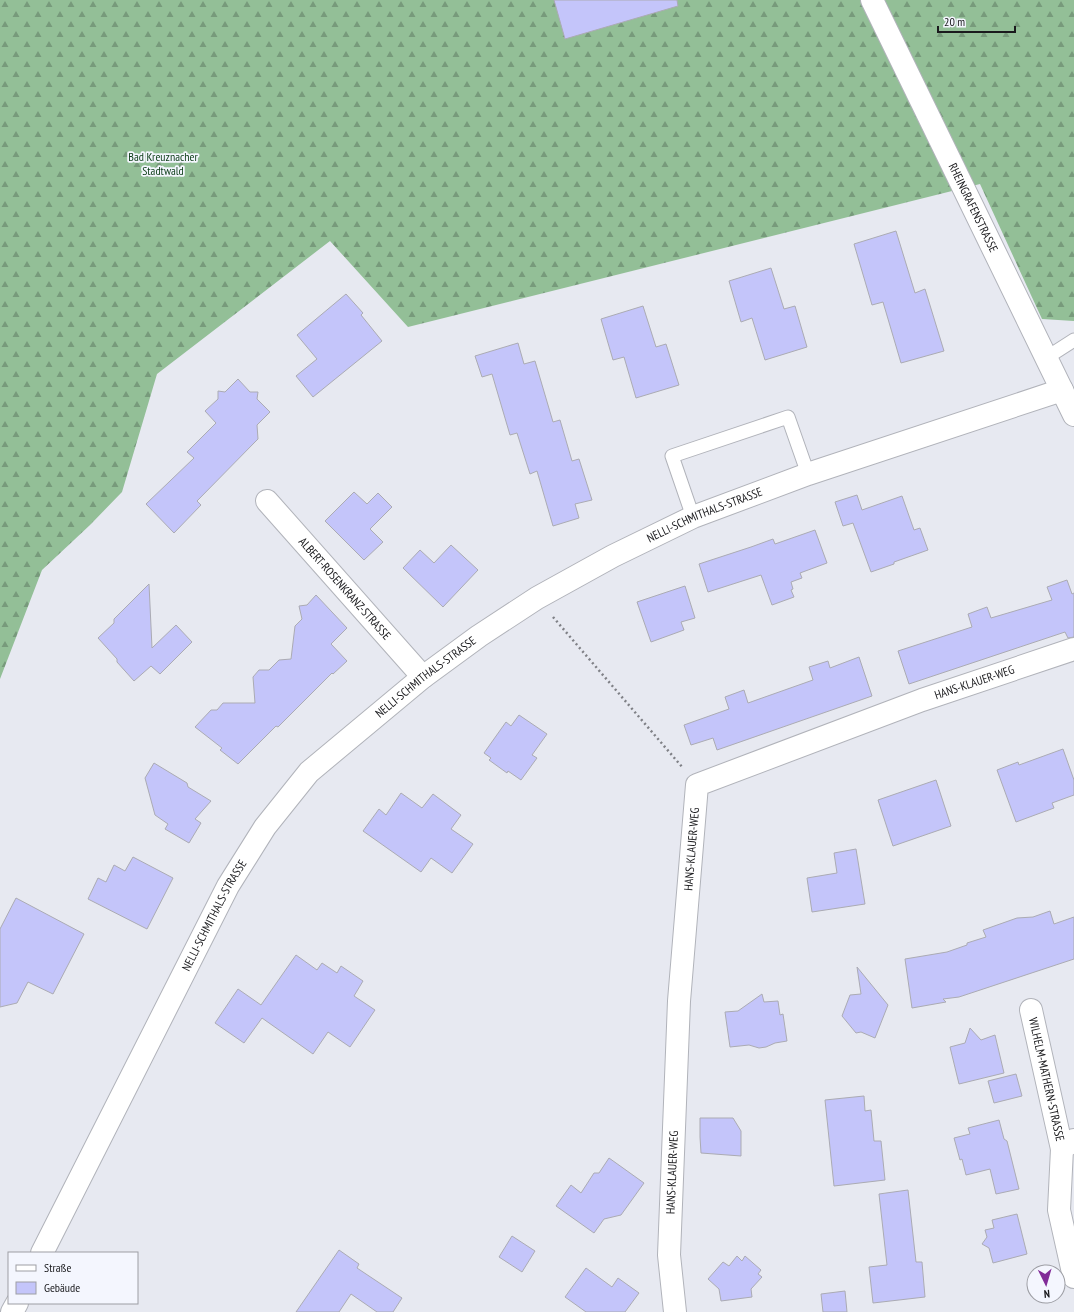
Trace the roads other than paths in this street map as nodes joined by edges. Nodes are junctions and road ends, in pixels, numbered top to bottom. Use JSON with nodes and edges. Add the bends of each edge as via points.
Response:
{"nodes":[{"id":1,"x":872,"y":0,"type":"edge"},
{"id":2,"x":1074,"y":340,"type":"edge"},
{"id":3,"x":1046,"y":358,"type":"junction"},
{"id":4,"x":1062,"y":390,"type":"junction"},
{"id":5,"x":1074,"y":415,"type":"edge"},
{"id":6,"x":808,"y":474,"type":"junction"},
{"id":7,"x":267,"y":500,"type":"dead end"},
{"id":8,"x":693,"y":516,"type":"junction"},
{"id":9,"x":1074,"y":649,"type":"edge"},
{"id":10,"x":423,"y":677,"type":"junction"},
{"id":11,"x":1031,"y":1010,"type":"dead end"},
{"id":12,"x":1068,"y":1144,"type":"edge"},
{"id":13,"x":43,"y":1252,"type":"edge"},
{"id":14,"x":1074,"y":1277,"type":"edge"},
{"id":15,"x":676,"y":1312,"type":"edge"}],
"edges":[{"from":1,"to":3,"type":"street","name":"RHEINGRAFENSTRASSE"},
{"from":2,"to":3,"type":"lane"},
{"from":3,"to":4,"type":"street","name":"RHEINGRAFENSTRASSE"},
{"from":4,"to":5,"type":"street","name":"RHEINGRAFENSTRASSE"},
{"from":4,"to":6,"type":"street","name":"NELLI-SCHMITHALS-STRASSE"},
{"from":6,"to":8,"type":"street","name":"NELLI-SCHMITHALS-STRASSE"},
{"from":6,"to":8,"type":"lane","via":[[788,417],[672,456]]},
{"from":7,"to":10,"type":"street","name":"ALBERT-ROSENKRANZ-STRASSE"},
{"from":8,"to":10,"type":"street","name":"NELLI-SCHMITHALS-STRASSE","via":[[537,598]]},
{"from":9,"to":15,"type":"street","name":"HANS-KLAUER-WEG","via":[[922,700],[698,785],[679,1001],[669,1255]]},
{"from":10,"to":13,"type":"street","name":"NELLI-SCHMITHALS-STRASSE","via":[[310,772],[265,827],[228,886]]},
{"from":11,"to":12,"type":"street","name":"WILHELM-MATHERN-STRASSE"},
{"from":12,"to":14,"type":"street","name":"WILHELM-MATHERN-STRASSE","via":[[1059,1210]]}]}
